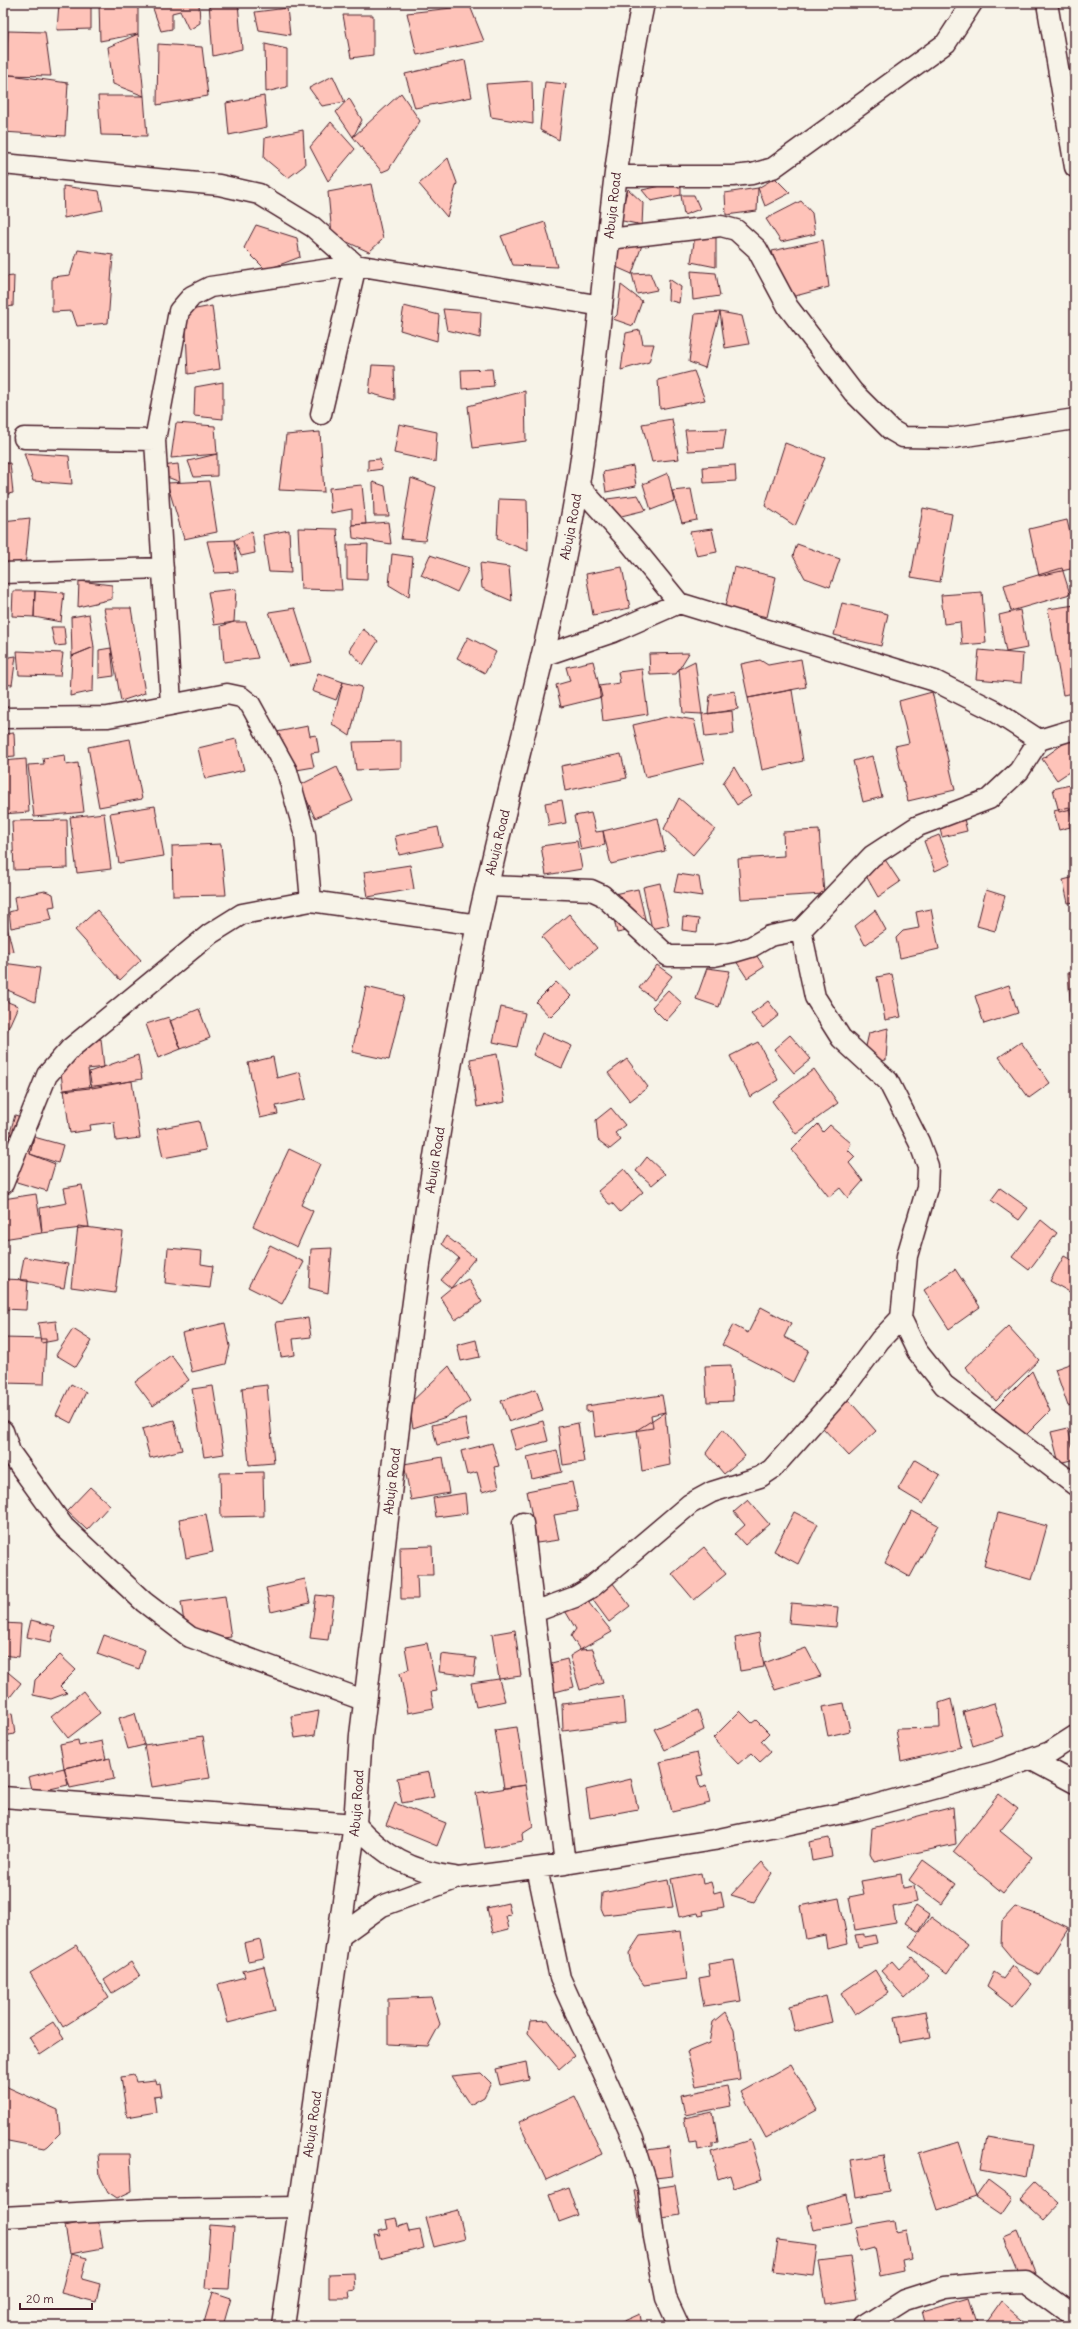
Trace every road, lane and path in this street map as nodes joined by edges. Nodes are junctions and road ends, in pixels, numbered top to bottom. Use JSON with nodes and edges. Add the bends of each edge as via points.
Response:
{"nodes":[{"id":1,"x":643,"y":3,"type":"edge"},
{"id":2,"x":972,"y":3,"type":"edge"},
{"id":3,"x":1047,"y":3,"type":"edge"},
{"id":4,"x":3,"y":164,"type":"edge"},
{"id":5,"x":1075,"y":166,"type":"edge"},
{"id":6,"x":617,"y":176,"type":"junction"},
{"id":7,"x":609,"y":239,"type":"junction"},
{"id":8,"x":356,"y":265,"type":"junction"},
{"id":9,"x":602,"y":306,"type":"junction"},
{"id":10,"x":321,"y":414,"type":"dead end"},
{"id":11,"x":1075,"y":419,"type":"edge"},
{"id":12,"x":24,"y":438,"type":"dead end"},
{"id":13,"x":155,"y":440,"type":"junction"},
{"id":14,"x":578,"y":485,"type":"junction"},
{"id":15,"x":163,"y":568,"type":"junction"},
{"id":16,"x":3,"y":573,"type":"edge"},
{"id":17,"x":679,"y":603,"type":"junction"},
{"id":18,"x":542,"y":656,"type":"junction"},
{"id":19,"x":171,"y":704,"type":"junction"},
{"id":20,"x":3,"y":718,"type":"edge"},
{"id":21,"x":1075,"y":729,"type":"edge"},
{"id":22,"x":1039,"y":740,"type":"junction"},
{"id":23,"x":488,"y":886,"type":"junction"},
{"id":24,"x":311,"y":901,"type":"junction"},
{"id":25,"x":478,"y":925,"type":"junction"},
{"id":26,"x":801,"y":930,"type":"junction"},
{"id":27,"x":3,"y":1184,"type":"edge"},
{"id":28,"x":901,"y":1318,"type":"junction"},
{"id":29,"x":3,"y":1431,"type":"edge"},
{"id":30,"x":7,"y":1453,"type":"edge"},
{"id":31,"x":1075,"y":1485,"type":"edge"},
{"id":32,"x":523,"y":1523,"type":"dead end"},
{"id":33,"x":534,"y":1612,"type":"junction"},
{"id":34,"x":366,"y":1701,"type":"junction"},
{"id":35,"x":1075,"y":1736,"type":"edge"},
{"id":36,"x":1030,"y":1759,"type":"junction"},
{"id":37,"x":1075,"y":1783,"type":"edge"},
{"id":38,"x":3,"y":1797,"type":"edge"},
{"id":39,"x":355,"y":1824,"type":"junction"},
{"id":40,"x":566,"y":1864,"type":"junction"},
{"id":41,"x":537,"y":1868,"type":"junction"},
{"id":42,"x":458,"y":1878,"type":"junction"},
{"id":43,"x":339,"y":1937,"type":"junction"},
{"id":44,"x":300,"y":2207,"type":"junction"},
{"id":45,"x":3,"y":2217,"type":"edge"},
{"id":46,"x":1075,"y":2317,"type":"edge"},
{"id":47,"x":283,"y":2326,"type":"edge"},
{"id":48,"x":679,"y":2326,"type":"edge"},
{"id":49,"x":864,"y":2326,"type":"edge"}],
"edges":[{"from":1,"to":6,"type":"main road","name":"Abuja Road","via":[[624,115]]},
{"from":2,"to":6,"type":"street","via":[[946,43],[773,168],[733,176]]},
{"from":3,"to":5,"type":"street"},
{"from":4,"to":8,"type":"street","via":[[219,185],[259,194],[313,227]]},
{"from":6,"to":7,"type":"main road","name":"Abuja Road"},
{"from":7,"to":9,"type":"main road","name":"Abuja Road"},
{"from":7,"to":11,"type":"street","via":[[721,226],[736,230],[757,249],[788,307],[853,392],[891,430],[903,437],[954,438]]},
{"from":8,"to":9,"type":"street"},
{"from":8,"to":10,"type":"street"},
{"from":8,"to":13,"type":"street","via":[[210,287],[192,296],[179,310]]},
{"from":9,"to":14,"type":"main road","name":"Abuja Road"},
{"from":12,"to":13,"type":"street"},
{"from":13,"to":15,"type":"street"},
{"from":14,"to":17,"type":"street","via":[[630,542]]},
{"from":14,"to":18,"type":"main road","name":"Abuja Road"},
{"from":15,"to":16,"type":"street"},
{"from":15,"to":19,"type":"street"},
{"from":17,"to":18,"type":"street","via":[[613,632]]},
{"from":17,"to":22,"type":"street","via":[[935,681],[993,710]]},
{"from":18,"to":23,"type":"main road","name":"Abuja Road"},
{"from":19,"to":20,"type":"street","via":[[108,717]]},
{"from":19,"to":24,"type":"street","via":[[227,694],[241,696],[250,704],[287,771],[304,835]]},
{"from":21,"to":22,"type":"street"},
{"from":22,"to":26,"type":"street","via":[[1018,771],[989,799],[918,826],[872,856]]},
{"from":23,"to":25,"type":"main road","name":"Abuja Road"},
{"from":23,"to":26,"type":"street","via":[[591,890],[602,895],[668,956],[714,956],[751,947],[770,936]]},
{"from":24,"to":25,"type":"street"},
{"from":24,"to":27,"type":"street","via":[[242,914],[210,934],[71,1048],[47,1075]]},
{"from":25,"to":34,"type":"main road","name":"Abuja Road","via":[[431,1169]]},
{"from":26,"to":28,"type":"street","via":[[815,997],[841,1038],[888,1081],[919,1142],[928,1166],[927,1188],[907,1256]]},
{"from":28,"to":31,"type":"street","via":[[917,1351],[944,1385]]},
{"from":28,"to":33,"type":"street","via":[[880,1340],[846,1386],[772,1469],[760,1477],[712,1492],[690,1504],[592,1587],[575,1597]]},
{"from":29,"to":30,"type":"street"},
{"from":30,"to":34,"type":"street","via":[[64,1527],[144,1602],[190,1637]]},
{"from":32,"to":33,"type":"street"},
{"from":33,"to":40,"type":"street"},
{"from":34,"to":39,"type":"main road","name":"Abuja Road"},
{"from":35,"to":36,"type":"street","via":[[1050,1752]]},
{"from":36,"to":37,"type":"street"},
{"from":36,"to":40,"type":"street","via":[[995,1772],[857,1810],[714,1840]]},
{"from":38,"to":39,"type":"street"},
{"from":39,"to":42,"type":"street","via":[[374,1844],[401,1862],[430,1874]]},
{"from":39,"to":43,"type":"main road","name":"Abuja Road"},
{"from":40,"to":41,"type":"street"},
{"from":41,"to":42,"type":"street"},
{"from":41,"to":48,"type":"street","via":[[560,1978],[633,2139],[648,2188],[666,2298]]},
{"from":42,"to":43,"type":"street","via":[[382,1906]]},
{"from":43,"to":44,"type":"main road","name":"Abuja Road"},
{"from":44,"to":45,"type":"street","via":[[148,2208]]},
{"from":44,"to":47,"type":"main road","name":"Abuja Road"},
{"from":46,"to":49,"type":"street","via":[[1026,2281],[995,2282],[946,2287],[905,2300]]}]}
